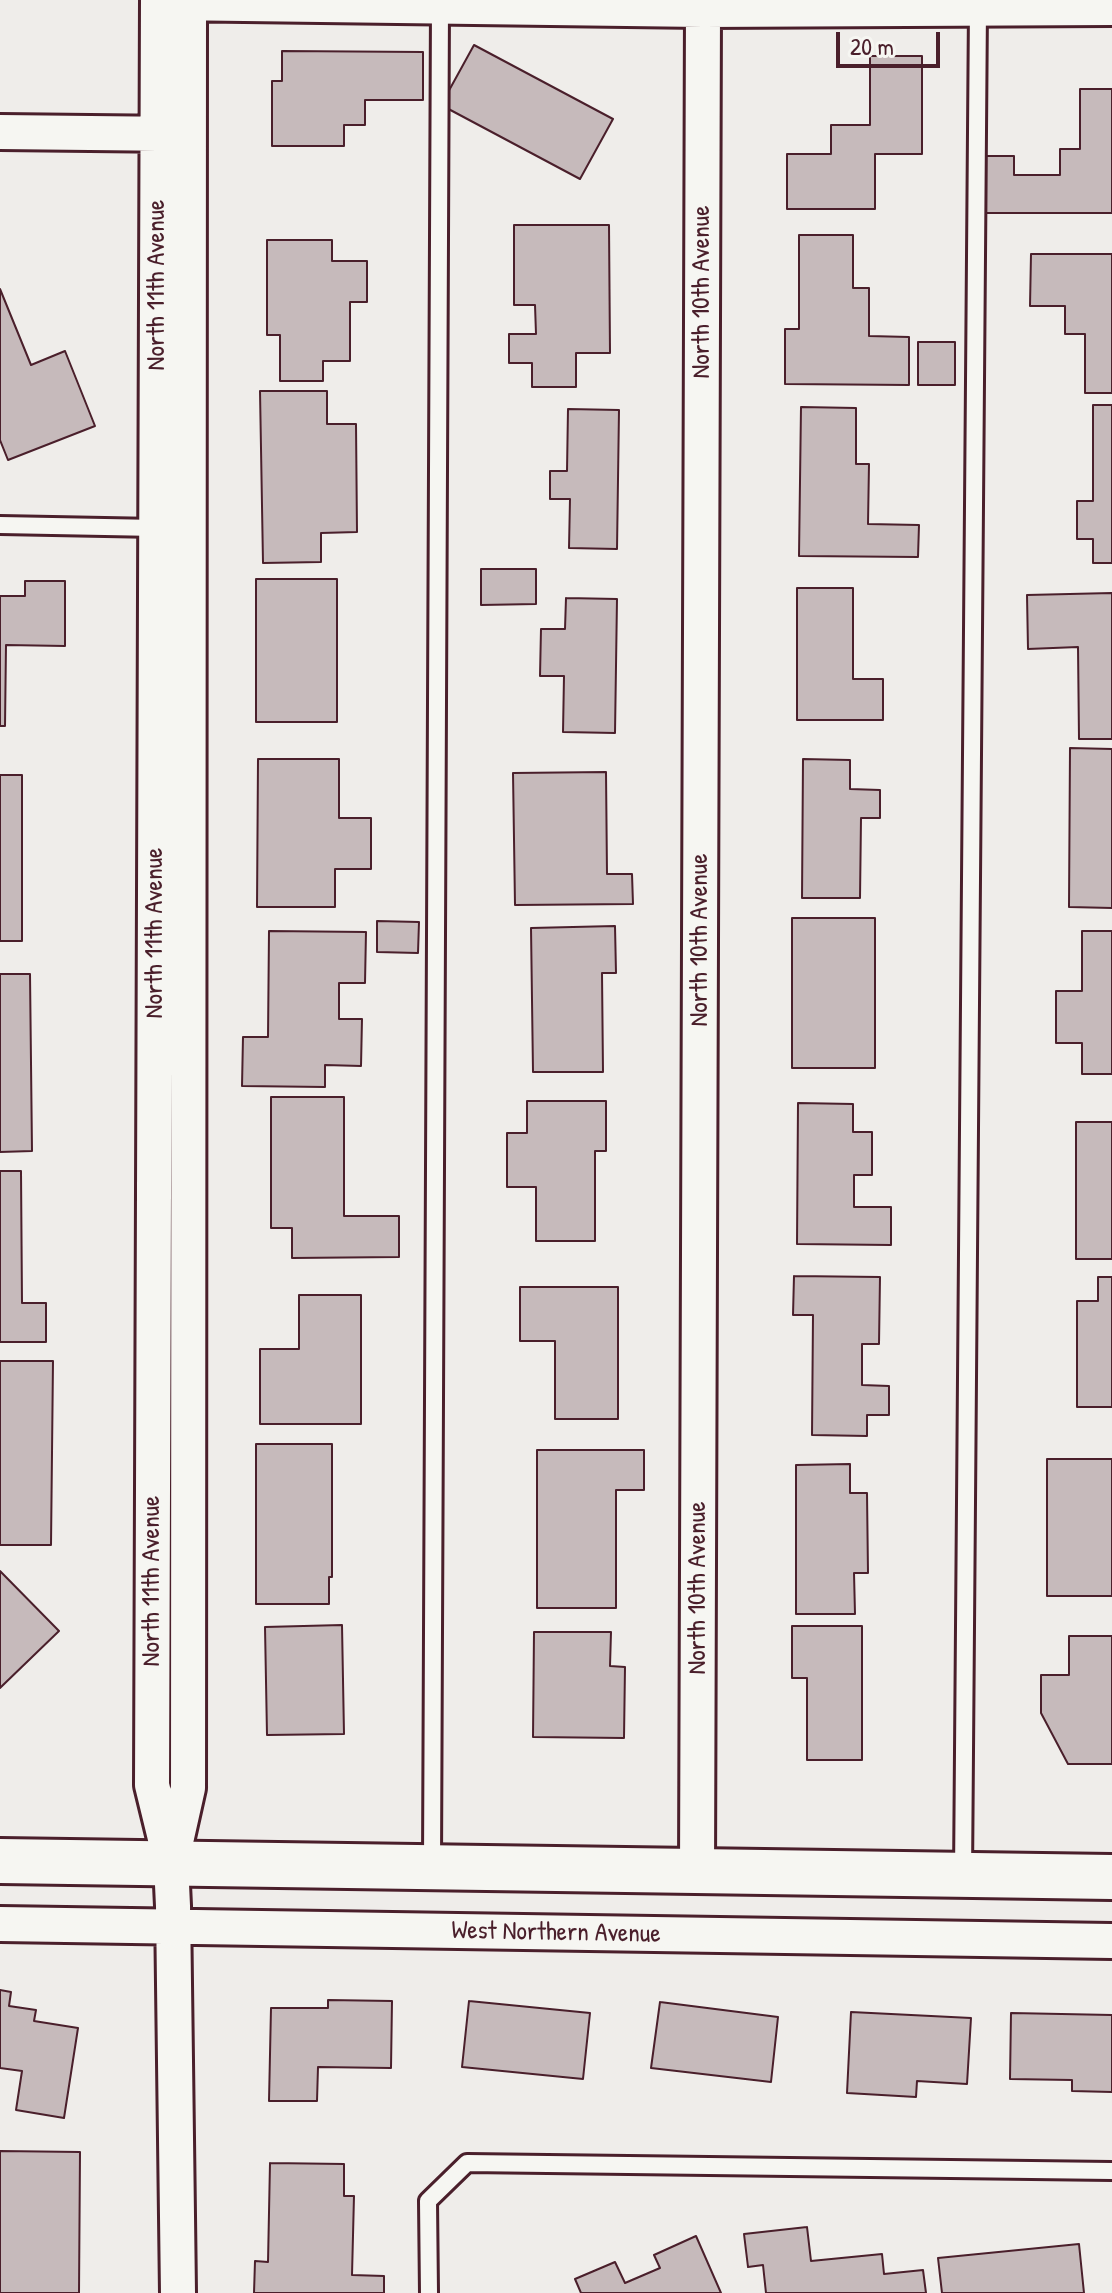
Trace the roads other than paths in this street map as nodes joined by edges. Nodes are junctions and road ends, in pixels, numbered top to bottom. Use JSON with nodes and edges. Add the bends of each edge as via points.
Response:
{"nodes":[{"id":1,"x":173,"y":2,"type":"edge"},
{"id":2,"x":440,"y":5,"type":"junction"},
{"id":3,"x":978,"y":7,"type":"junction"},
{"id":4,"x":1112,"y":8,"type":"edge"},
{"id":5,"x":703,"y":10,"type":"junction"},
{"id":6,"x":0,"y":132,"type":"edge"},
{"id":7,"x":173,"y":134,"type":"junction"},
{"id":8,"x":0,"y":525,"type":"edge"},
{"id":9,"x":157,"y":528,"type":"junction"},
{"id":10,"x":0,"y":1861,"type":"edge"},
{"id":11,"x":171,"y":1863,"type":"junction"},
{"id":12,"x":432,"y":1867,"type":"junction"},
{"id":13,"x":697,"y":1871,"type":"junction"},
{"id":14,"x":963,"y":1874,"type":"junction"},
{"id":15,"x":1112,"y":1877,"type":"edge"},
{"id":16,"x":0,"y":1924,"type":"edge"},
{"id":17,"x":174,"y":1927,"type":"junction"},
{"id":18,"x":1112,"y":1941,"type":"edge"},
{"id":19,"x":1112,"y":2171,"type":"edge"},
{"id":20,"x":178,"y":2293,"type":"edge"},
{"id":21,"x":429,"y":2293,"type":"edge"}],
"edges":[{"from":1,"to":2,"type":"street"},
{"from":1,"to":7,"type":"street","name":"North 11th Avenue"},
{"from":2,"to":5,"type":"street"},
{"from":2,"to":12,"type":"lane"},
{"from":3,"to":4,"type":"street"},
{"from":3,"to":5,"type":"street"},
{"from":3,"to":14,"type":"lane"},
{"from":5,"to":13,"type":"street","name":"North 10th Avenue"},
{"from":6,"to":7,"type":"street"},
{"from":7,"to":9,"type":"street","name":"North 11th Avenue"},
{"from":7,"to":11,"type":"street","name":"North 11th Avenue","via":[[188,1788]]},
{"from":8,"to":9,"type":"lane"},
{"from":9,"to":11,"type":"street","name":"North 11th Avenue","via":[[152,1785]]},
{"from":10,"to":11,"type":"main road"},
{"from":11,"to":12,"type":"main road"},
{"from":11,"to":17,"type":"street","name":"North 11th Avenue"},
{"from":12,"to":13,"type":"main road"},
{"from":13,"to":14,"type":"main road"},
{"from":14,"to":15,"type":"main road"},
{"from":16,"to":17,"type":"street","name":"West Northern Avenue"},
{"from":17,"to":18,"type":"street","name":"West Northern Avenue"},
{"from":17,"to":20,"type":"street","name":"North 11th Avenue"},
{"from":19,"to":21,"type":"lane","via":[[467,2163],[428,2201]]}]}
